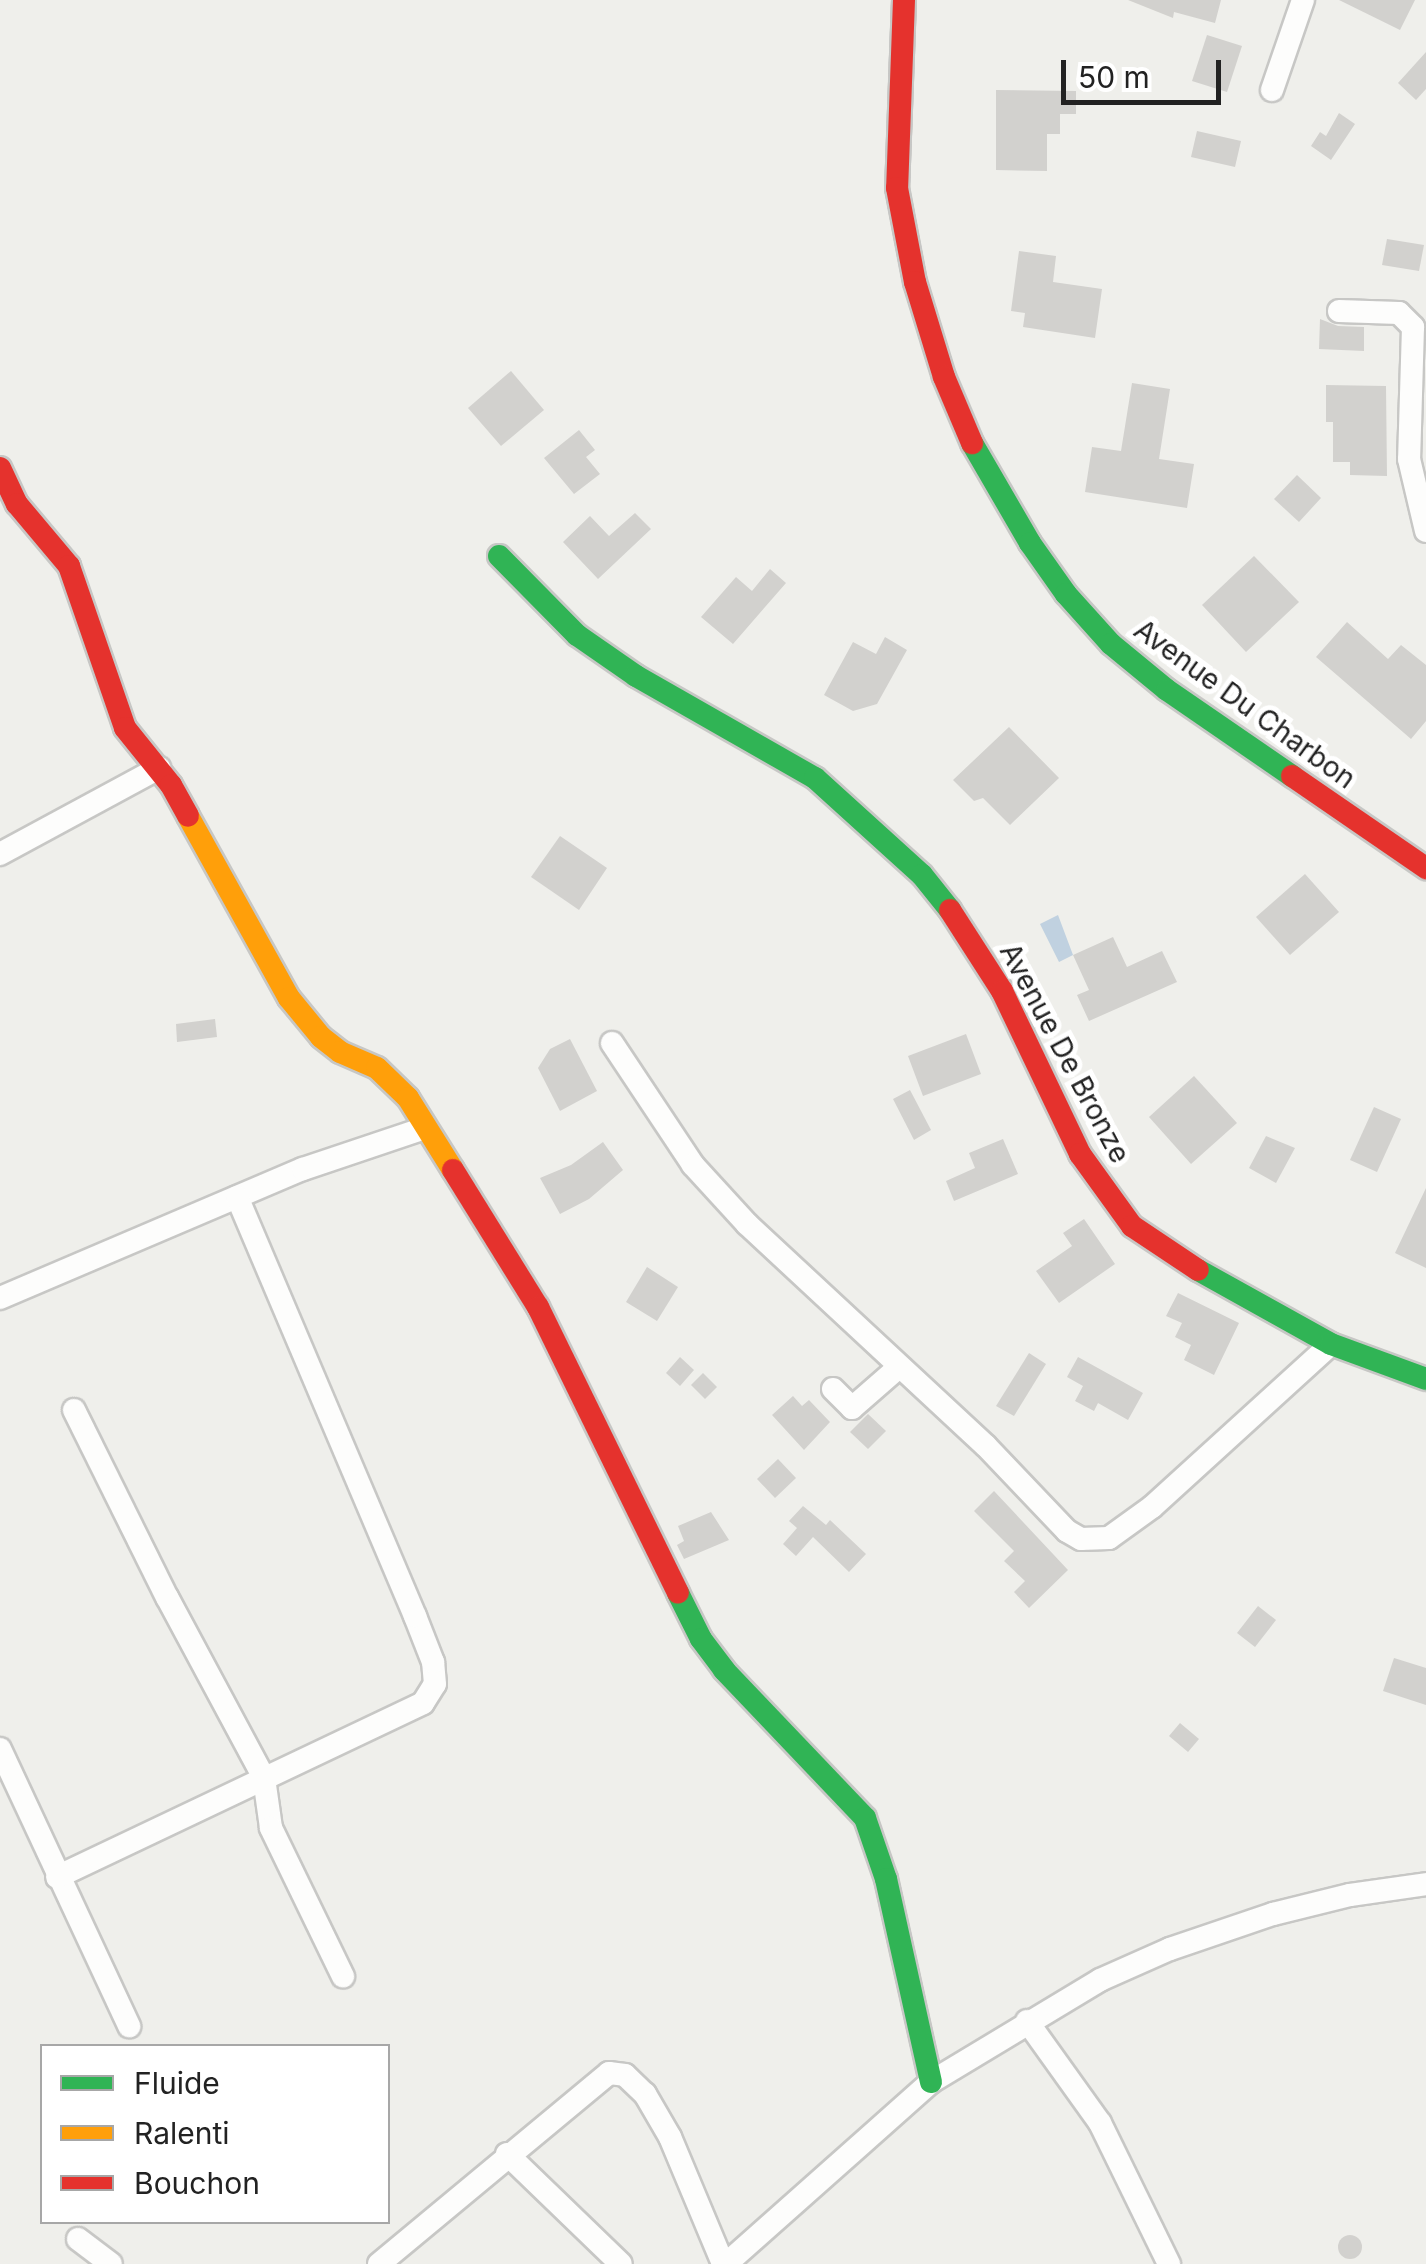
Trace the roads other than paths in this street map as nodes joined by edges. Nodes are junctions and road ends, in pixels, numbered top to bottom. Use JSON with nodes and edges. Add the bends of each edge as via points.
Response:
{"nodes":[{"id":1,"x":904,"y":0,"type":"edge"},
{"id":2,"x":1304,"y":0,"type":"edge"},
{"id":3,"x":1272,"y":90,"type":"dead end"},
{"id":4,"x":1339,"y":311,"type":"dead end"},
{"id":5,"x":0,"y":468,"type":"edge"},
{"id":6,"x":1426,"y":531,"type":"edge"},
{"id":7,"x":499,"y":556,"type":"dead end"},
{"id":8,"x":159,"y":768,"type":"junction"},
{"id":9,"x":0,"y":854,"type":"edge"},
{"id":10,"x":1426,"y":868,"type":"edge"},
{"id":11,"x":612,"y":1043,"type":"dead end"},
{"id":12,"x":425,"y":1128,"type":"junction"},
{"id":13,"x":237,"y":1197,"type":"junction"},
{"id":14,"x":0,"y":1298,"type":"edge"},
{"id":15,"x":1331,"y":1344,"type":"junction"},
{"id":16,"x":900,"y":1367,"type":"junction"},
{"id":17,"x":1426,"y":1380,"type":"edge"},
{"id":18,"x":834,"y":1390,"type":"dead end"},
{"id":19,"x":74,"y":1410,"type":"dead end"},
{"id":20,"x":0,"y":1749,"type":"edge"},
{"id":21,"x":264,"y":1778,"type":"junction"},
{"id":22,"x":57,"y":1877,"type":"junction"},
{"id":23,"x":1426,"y":1884,"type":"edge"},
{"id":24,"x":343,"y":1976,"type":"dead end"},
{"id":25,"x":1026,"y":2021,"type":"junction"},
{"id":26,"x":128,"y":2026,"type":"dead end"},
{"id":27,"x":931,"y":2082,"type":"junction"},
{"id":28,"x":507,"y":2154,"type":"junction"},
{"id":29,"x":78,"y":2239,"type":"dead end"},
{"id":30,"x":111,"y":2264,"type":"edge"},
{"id":31,"x":380,"y":2264,"type":"edge"},
{"id":32,"x":622,"y":2264,"type":"edge"},
{"id":33,"x":724,"y":2264,"type":"edge"},
{"id":34,"x":1169,"y":2264,"type":"edge"}],
"edges":[{"from":1,"to":10,"type":"street","name":"Avenue Du Charbon","via":[[897,188],[915,282],[973,445],[1030,542],[1111,644],[1240,744]]},
{"from":2,"to":3,"type":"street"},
{"from":4,"to":6,"type":"street","via":[[1399,313],[1413,327],[1408,459]]},
{"from":5,"to":8,"type":"street","via":[[17,504],[69,566],[124,728]]},
{"from":7,"to":15,"type":"street","name":"Avenue De Bronze","via":[[576,635],[815,778],[882,837],[966,931],[1080,1154],[1132,1226],[1177,1259]]},
{"from":8,"to":9,"type":"street"},
{"from":8,"to":12,"type":"street","via":[[289,998],[340,1052],[391,1080]]},
{"from":11,"to":16,"type":"street","via":[[693,1165]]},
{"from":12,"to":13,"type":"street"},
{"from":12,"to":27,"type":"street","via":[[554,1335],[702,1639],[864,1818],[886,1879]]},
{"from":13,"to":14,"type":"street"},
{"from":13,"to":21,"type":"street","via":[[415,1616],[435,1684],[423,1703]]},
{"from":15,"to":16,"type":"street","via":[[1165,1495],[1098,1542],[1067,1530]]},
{"from":15,"to":17,"type":"street","name":"Avenue De Bronze"},
{"from":16,"to":18,"type":"street","via":[[852,1408]]},
{"from":19,"to":21,"type":"street"},
{"from":20,"to":22,"type":"street"},
{"from":21,"to":22,"type":"street"},
{"from":21,"to":24,"type":"street","via":[[271,1828]]},
{"from":22,"to":26,"type":"street"},
{"from":23,"to":25,"type":"street","via":[[1331,1900],[1170,1949]]},
{"from":25,"to":27,"type":"street"},
{"from":25,"to":34,"type":"street","via":[[1100,2123]]},
{"from":27,"to":33,"type":"street"},
{"from":28,"to":31,"type":"street"},
{"from":28,"to":32,"type":"street"},
{"from":28,"to":33,"type":"street","via":[[609,2074],[625,2075],[645,2094],[670,2138]]},
{"from":29,"to":30,"type":"street"}]}
